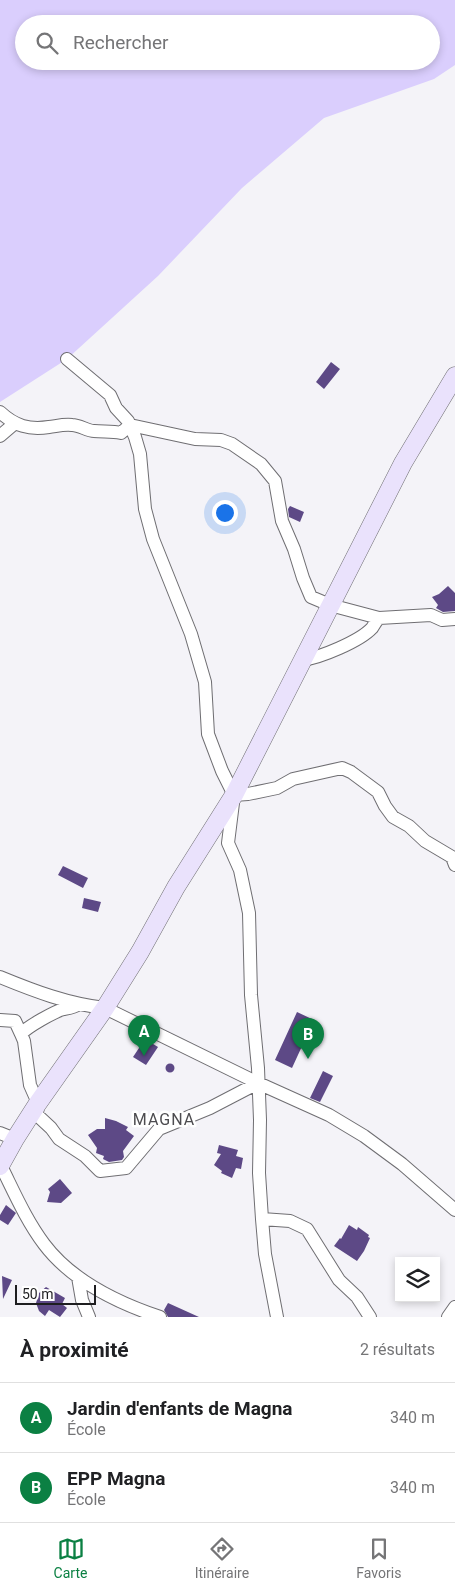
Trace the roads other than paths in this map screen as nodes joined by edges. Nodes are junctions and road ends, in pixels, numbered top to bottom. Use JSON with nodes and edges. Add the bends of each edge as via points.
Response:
{"nodes":[{"id":1,"x":68,"y":359,"type":"dead end"},
{"id":2,"x":455,"y":376,"type":"edge"},
{"id":3,"x":0,"y":412,"type":"edge"},
{"id":4,"x":14,"y":424,"type":"junction"},
{"id":5,"x":130,"y":425,"type":"junction"},
{"id":6,"x":0,"y":436,"type":"edge"},
{"id":7,"x":330,"y":605,"type":"junction"},
{"id":8,"x":379,"y":618,"type":"junction"},
{"id":9,"x":455,"y":619,"type":"edge"},
{"id":10,"x":302,"y":660,"type":"junction"},
{"id":11,"x":234,"y":795,"type":"junction"},
{"id":12,"x":455,"y":865,"type":"edge"},
{"id":13,"x":0,"y":977,"type":"edge"},
{"id":14,"x":79,"y":1004,"type":"junction"},
{"id":15,"x":105,"y":1008,"type":"junction"},
{"id":16,"x":0,"y":1020,"type":"edge"},
{"id":17,"x":21,"y":1034,"type":"junction"},
{"id":18,"x":258,"y":1083,"type":"junction"},
{"id":19,"x":38,"y":1103,"type":"junction"},
{"id":20,"x":7,"y":1136,"type":"edge"},
{"id":21,"x":0,"y":1150,"type":"edge"},
{"id":22,"x":0,"y":1166,"type":"edge"},
{"id":23,"x":453,"y":1204,"type":"edge"},
{"id":24,"x":262,"y":1219,"type":"junction"},
{"id":25,"x":78,"y":1277,"type":"junction"},
{"id":26,"x":455,"y":1307,"type":"edge"},
{"id":27,"x":89,"y":1317,"type":"edge"},
{"id":28,"x":160,"y":1317,"type":"edge"},
{"id":29,"x":277,"y":1317,"type":"edge"},
{"id":30,"x":370,"y":1317,"type":"edge"},
{"id":31,"x":448,"y":1317,"type":"edge"}],
"edges":[{"from":1,"to":5,"type":"street","via":[[110,395]]},
{"from":2,"to":7,"type":"street","via":[[403,463]]},
{"from":3,"to":4,"type":"street"},
{"from":4,"to":5,"type":"street","via":[[37,428],[72,425],[94,431],[121,432]]},
{"from":4,"to":6,"type":"street"},
{"from":5,"to":7,"type":"street","via":[[194,440],[221,440],[262,464],[275,481],[282,520],[311,597]]},
{"from":5,"to":11,"type":"street","via":[[140,454],[145,509],[153,539],[191,634],[205,682],[208,734]]},
{"from":7,"to":8,"type":"street"},
{"from":7,"to":10,"type":"street"},
{"from":8,"to":9,"type":"street","via":[[431,615],[442,620]]},
{"from":8,"to":10,"type":"street","via":[[371,629],[347,644],[324,655]]},
{"from":10,"to":11,"type":"street"},
{"from":11,"to":12,"type":"street","via":[[277,788],[293,779],[342,768],[378,792],[393,817],[452,856]]},
{"from":11,"to":15,"type":"street"},
{"from":11,"to":18,"type":"street","via":[[228,843],[240,870],[249,913]]},
{"from":13,"to":14,"type":"street"},
{"from":14,"to":15,"type":"street"},
{"from":14,"to":17,"type":"street","via":[[50,1015]]},
{"from":15,"to":18,"type":"street"},
{"from":15,"to":19,"type":"street"},
{"from":16,"to":17,"type":"street","via":[[14,1021]]},
{"from":17,"to":19,"type":"street","via":[[30,1085]]},
{"from":18,"to":19,"type":"street","via":[[160,1129],[126,1168],[112,1170],[100,1171],[85,1156],[59,1139],[37,1115]]},
{"from":18,"to":23,"type":"street","via":[[329,1115],[364,1136]]},
{"from":18,"to":24,"type":"street"},
{"from":19,"to":20,"type":"street"},
{"from":20,"to":21,"type":"street"},
{"from":20,"to":22,"type":"street"},
{"from":22,"to":25,"type":"street","via":[[44,1243]]},
{"from":24,"to":29,"type":"street"},
{"from":24,"to":30,"type":"street","via":[[290,1221],[307,1229],[339,1280],[357,1297]]},
{"from":25,"to":27,"type":"street"},
{"from":25,"to":28,"type":"street","via":[[99,1291]]},
{"from":26,"to":31,"type":"street"}]}
